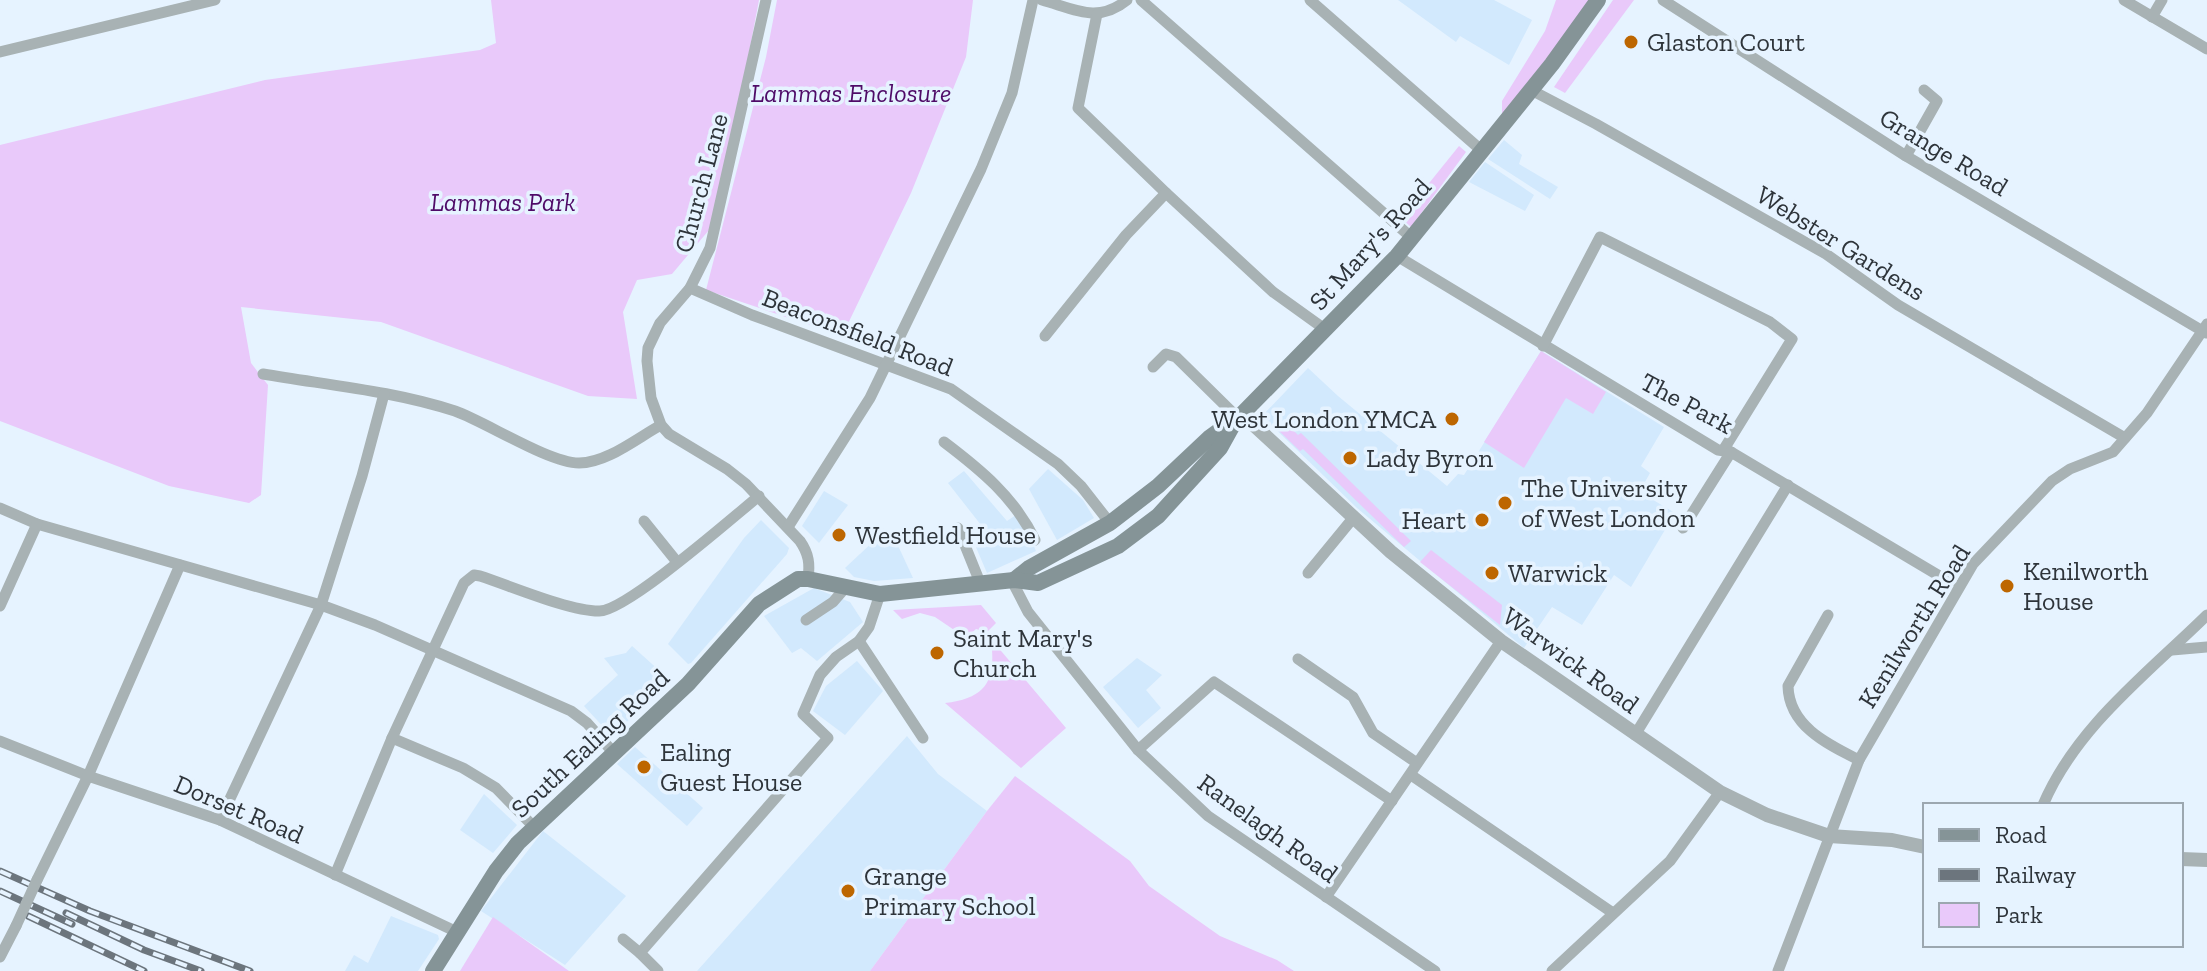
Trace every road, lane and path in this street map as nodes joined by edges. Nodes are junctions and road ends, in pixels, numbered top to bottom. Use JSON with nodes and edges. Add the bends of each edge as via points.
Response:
{"nodes":[{"id":1,"x":215,"y":0,"type":"edge"},
{"id":2,"x":766,"y":0,"type":"edge"},
{"id":3,"x":1033,"y":0,"type":"edge"},
{"id":4,"x":1042,"y":0,"type":"edge"},
{"id":5,"x":1127,"y":0,"type":"edge"},
{"id":6,"x":1141,"y":0,"type":"edge"},
{"id":7,"x":1310,"y":0,"type":"edge"},
{"id":8,"x":1598,"y":0,"type":"edge"},
{"id":9,"x":1663,"y":0,"type":"edge"},
{"id":10,"x":2124,"y":0,"type":"edge"},
{"id":11,"x":2162,"y":0,"type":"edge"},
{"id":12,"x":1097,"y":14,"type":"junction"},
{"id":13,"x":2152,"y":17,"type":"junction"},
{"id":14,"x":2207,"y":49,"type":"edge"},
{"id":15,"x":0,"y":52,"type":"edge"},
{"id":16,"x":1531,"y":90,"type":"junction"},
{"id":17,"x":1924,"y":90,"type":"dead end"},
{"id":18,"x":1481,"y":150,"type":"junction"},
{"id":19,"x":1906,"y":156,"type":"junction"},
{"id":20,"x":1166,"y":193,"type":"junction"},
{"id":21,"x":1412,"y":238,"type":"junction"},
{"id":22,"x":1397,"y":256,"type":"junction"},
{"id":23,"x":690,"y":288,"type":"junction"},
{"id":24,"x":1326,"y":330,"type":"junction"},
{"id":25,"x":2205,"y":330,"type":"edge"},
{"id":26,"x":1045,"y":336,"type":"dead end"},
{"id":27,"x":1543,"y":346,"type":"junction"},
{"id":28,"x":884,"y":364,"type":"junction"},
{"id":29,"x":1153,"y":367,"type":"dead end"},
{"id":30,"x":263,"y":374,"type":"dead end"},
{"id":31,"x":384,"y":394,"type":"junction"},
{"id":32,"x":1238,"y":417,"type":"junction"},
{"id":33,"x":661,"y":425,"type":"junction"},
{"id":34,"x":2125,"y":438,"type":"junction"},
{"id":35,"x":944,"y":442,"type":"dead end"},
{"id":36,"x":1728,"y":451,"type":"junction"},
{"id":37,"x":1788,"y":485,"type":"junction"},
{"id":38,"x":759,"y":496,"type":"junction"},
{"id":39,"x":0,"y":508,"type":"edge"},
{"id":40,"x":1354,"y":517,"type":"junction"},
{"id":41,"x":644,"y":521,"type":"dead end"},
{"id":42,"x":1110,"y":523,"type":"junction"},
{"id":43,"x":37,"y":524,"type":"junction"},
{"id":44,"x":788,"y":527,"type":"junction"},
{"id":45,"x":958,"y":528,"type":"dead end"},
{"id":46,"x":1683,"y":528,"type":"dead end"},
{"id":47,"x":1040,"y":549,"type":"junction"},
{"id":48,"x":677,"y":562,"type":"junction"},
{"id":49,"x":180,"y":565,"type":"junction"},
{"id":50,"x":1308,"y":573,"type":"dead end"},
{"id":51,"x":808,"y":579,"type":"junction"},
{"id":52,"x":1013,"y":580,"type":"junction"},
{"id":53,"x":981,"y":585,"type":"junction"},
{"id":54,"x":846,"y":587,"type":"junction"},
{"id":55,"x":1958,"y":587,"type":"junction"},
{"id":56,"x":880,"y":594,"type":"junction"},
{"id":57,"x":321,"y":605,"type":"junction"},
{"id":58,"x":0,"y":606,"type":"edge"},
{"id":59,"x":1828,"y":615,"type":"dead end"},
{"id":60,"x":2207,"y":615,"type":"edge"},
{"id":61,"x":806,"y":620,"type":"dead end"},
{"id":62,"x":859,"y":641,"type":"junction"},
{"id":63,"x":1501,"y":641,"type":"junction"},
{"id":64,"x":2207,"y":647,"type":"edge"},
{"id":65,"x":434,"y":649,"type":"junction"},
{"id":66,"x":2171,"y":650,"type":"junction"},
{"id":67,"x":1298,"y":659,"type":"dead end"},
{"id":68,"x":1635,"y":735,"type":"junction"},
{"id":69,"x":392,"y":738,"type":"junction"},
{"id":70,"x":923,"y":738,"type":"dead end"},
{"id":71,"x":0,"y":741,"type":"edge"},
{"id":72,"x":1138,"y":750,"type":"junction"},
{"id":73,"x":613,"y":752,"type":"junction"},
{"id":74,"x":1859,"y":760,"type":"junction"},
{"id":75,"x":1417,"y":763,"type":"junction"},
{"id":76,"x":1411,"y":775,"type":"junction"},
{"id":77,"x":88,"y":776,"type":"junction"},
{"id":78,"x":1720,"y":792,"type":"junction"},
{"id":79,"x":1392,"y":801,"type":"junction"},
{"id":80,"x":2044,"y":803,"type":"edge"},
{"id":81,"x":220,"y":820,"type":"junction"},
{"id":82,"x":534,"y":827,"type":"junction"},
{"id":83,"x":1829,"y":836,"type":"junction"},
{"id":84,"x":1923,"y":847,"type":"edge"},
{"id":85,"x":2183,"y":859,"type":"edge"},
{"id":86,"x":2207,"y":860,"type":"edge"},
{"id":87,"x":335,"y":875,"type":"junction"},
{"id":88,"x":1326,"y":897,"type":"junction"},
{"id":89,"x":1613,"y":913,"type":"junction"},
{"id":90,"x":457,"y":932,"type":"junction"},
{"id":91,"x":623,"y":939,"type":"dead end"},
{"id":92,"x":640,"y":953,"type":"junction"},
{"id":93,"x":0,"y":957,"type":"edge"},
{"id":94,"x":433,"y":971,"type":"edge"},
{"id":95,"x":658,"y":971,"type":"edge"},
{"id":96,"x":1435,"y":971,"type":"edge"},
{"id":97,"x":1552,"y":971,"type":"edge"},
{"id":98,"x":1778,"y":971,"type":"edge"}],
"edges":[{"from":1,"to":15,"type":"street"},
{"from":2,"to":23,"type":"street","name":"Church Lane","via":[[710,248]]},
{"from":3,"to":28,"type":"street","via":[[1007,106]]},
{"from":4,"to":12,"type":"street"},
{"from":5,"to":12,"type":"street"},
{"from":6,"to":21,"type":"street"},
{"from":7,"to":18,"type":"street"},
{"from":8,"to":16,"type":"main road","name":"St Mary's Road"},
{"from":9,"to":19,"type":"street","name":"Grange Road"},
{"from":10,"to":13,"type":"street"},
{"from":11,"to":13,"type":"street"},
{"from":12,"to":20,"type":"street","via":[[1078,108]]},
{"from":13,"to":14,"type":"street"},
{"from":16,"to":18,"type":"main road","name":"St Mary's Road"},
{"from":16,"to":34,"type":"street","name":"Webster Gardens","via":[[1826,254],[1898,305]]},
{"from":17,"to":19,"type":"street","via":[[1937,101]]},
{"from":18,"to":21,"type":"main road","name":"St Mary's Road"},
{"from":19,"to":25,"type":"street","name":"Grange Road"},
{"from":20,"to":24,"type":"street","via":[[1273,292]]},
{"from":20,"to":26,"type":"street"},
{"from":21,"to":22,"type":"main road","name":"St Mary's Road"},
{"from":22,"to":24,"type":"main road","name":"St Mary's Road"},
{"from":22,"to":27,"type":"street","name":"The Park"},
{"from":23,"to":28,"type":"street","name":"Beaconsfield Road"},
{"from":23,"to":33,"type":"street","name":"Church Lane","via":[[660,323],[648,348],[648,382]]},
{"from":24,"to":32,"type":"main road","name":"St Mary's Road"},
{"from":25,"to":34,"type":"street","name":"Kenilworth Road"},
{"from":27,"to":36,"type":"street","name":"The Park","via":[[1718,450]]},
{"from":27,"to":36,"type":"street","via":[[1600,237],[1770,322],[1792,339]]},
{"from":28,"to":42,"type":"street","name":"Beaconsfield Road","via":[[951,389],[1005,425],[1058,464]]},
{"from":28,"to":44,"type":"street","via":[[870,398]]},
{"from":29,"to":32,"type":"street","via":[[1166,354],[1176,357]]},
{"from":30,"to":31,"type":"street"},
{"from":31,"to":33,"type":"street","via":[[456,411],[579,463],[604,457]]},
{"from":31,"to":57,"type":"street"},
{"from":32,"to":40,"type":"street","name":"Warwick Road"},
{"from":32,"to":42,"type":"main road","name":"St Mary's Road"},
{"from":32,"to":52,"type":"main road","name":"St Mary's Road","via":[[1220,448],[1139,531],[1038,583]]},
{"from":33,"to":38,"type":"street"},
{"from":34,"to":55,"type":"street","name":"Kenilworth Road","via":[[2113,452],[2052,481],[1973,564]]},
{"from":35,"to":47,"type":"street","via":[[1001,489]]},
{"from":36,"to":37,"type":"street","name":"The Park"},
{"from":36,"to":46,"type":"street"},
{"from":37,"to":55,"type":"street","name":"The Park"},
{"from":37,"to":68,"type":"street"},
{"from":38,"to":44,"type":"street"},
{"from":38,"to":48,"type":"street"},
{"from":39,"to":43,"type":"street"},
{"from":40,"to":50,"type":"street"},
{"from":40,"to":63,"type":"street","name":"Warwick Road"},
{"from":41,"to":48,"type":"street"},
{"from":42,"to":47,"type":"main road","name":"St Mary's Road"},
{"from":43,"to":49,"type":"street"},
{"from":43,"to":58,"type":"street"},
{"from":44,"to":51,"type":"street","via":[[807,551]]},
{"from":45,"to":53,"type":"street"},
{"from":47,"to":52,"type":"main road","name":"St Mary's Road","via":[[1029,568]]},
{"from":48,"to":65,"type":"street","via":[[602,612],[474,575],[464,583]]},
{"from":49,"to":57,"type":"street"},
{"from":49,"to":77,"type":"street"},
{"from":51,"to":54,"type":"main road","name":"St Mary's Road"},
{"from":51,"to":73,"type":"main road","name":"South Ealing Road","via":[[798,579],[759,604],[688,684]]},
{"from":52,"to":53,"type":"main road","name":"St Mary's Road"},
{"from":52,"to":72,"type":"street","name":"Ranelagh Road","via":[[1028,612]]},
{"from":53,"to":56,"type":"main road","name":"St Mary's Road"},
{"from":54,"to":56,"type":"main road","name":"St Mary's Road"},
{"from":54,"to":61,"type":"street"},
{"from":55,"to":74,"type":"street","name":"Kenilworth Road"},
{"from":56,"to":62,"type":"street"},
{"from":57,"to":65,"type":"street"},
{"from":57,"to":81,"type":"street"},
{"from":59,"to":74,"type":"street","via":[[1788,686],[1788,699],[1798,719],[1822,741]]},
{"from":60,"to":66,"type":"street"},
{"from":62,"to":70,"type":"street"},
{"from":62,"to":92,"type":"street","via":[[820,675],[803,714],[828,738]]},
{"from":63,"to":68,"type":"street","name":"Warwick Road"},
{"from":63,"to":75,"type":"street"},
{"from":64,"to":66,"type":"street"},
{"from":65,"to":69,"type":"street"},
{"from":65,"to":73,"type":"street","via":[[571,711]]},
{"from":66,"to":80,"type":"street","via":[[2077,743]]},
{"from":67,"to":75,"type":"street","via":[[1353,697],[1373,733]]},
{"from":68,"to":78,"type":"street","name":"Warwick Road"},
{"from":69,"to":82,"type":"street","via":[[496,788]]},
{"from":69,"to":87,"type":"street"},
{"from":71,"to":77,"type":"street","name":"Dorset Road"},
{"from":72,"to":79,"type":"street","via":[[1214,682]]},
{"from":72,"to":88,"type":"street","name":"Ranelagh Road","via":[[1208,816]]},
{"from":73,"to":82,"type":"main road","name":"South Ealing Road"},
{"from":74,"to":83,"type":"street","name":"Kenilworth Road"},
{"from":75,"to":76,"type":"street"},
{"from":76,"to":79,"type":"street"},
{"from":76,"to":89,"type":"street"},
{"from":77,"to":81,"type":"street","name":"Dorset Road"},
{"from":77,"to":93,"type":"street","bridge":true},
{"from":78,"to":83,"type":"street","name":"Warwick Road"},
{"from":78,"to":89,"type":"street","via":[[1670,861]]},
{"from":79,"to":88,"type":"street"},
{"from":81,"to":87,"type":"street","name":"Dorset Road"},
{"from":82,"to":90,"type":"main road","name":"South Ealing Road","via":[[496,871]]},
{"from":83,"to":84,"type":"street","name":"Warwick Road"},
{"from":83,"to":98,"type":"street","name":"Kenilworth Road"},
{"from":85,"to":86,"type":"street"},
{"from":87,"to":90,"type":"street","name":"Dorset Road"},
{"from":88,"to":96,"type":"street","name":"Ranelagh Road"},
{"from":89,"to":97,"type":"street"},
{"from":90,"to":94,"type":"main road","name":"South Ealing Road"},
{"from":91,"to":92,"type":"street"},
{"from":92,"to":95,"type":"street"}]}
